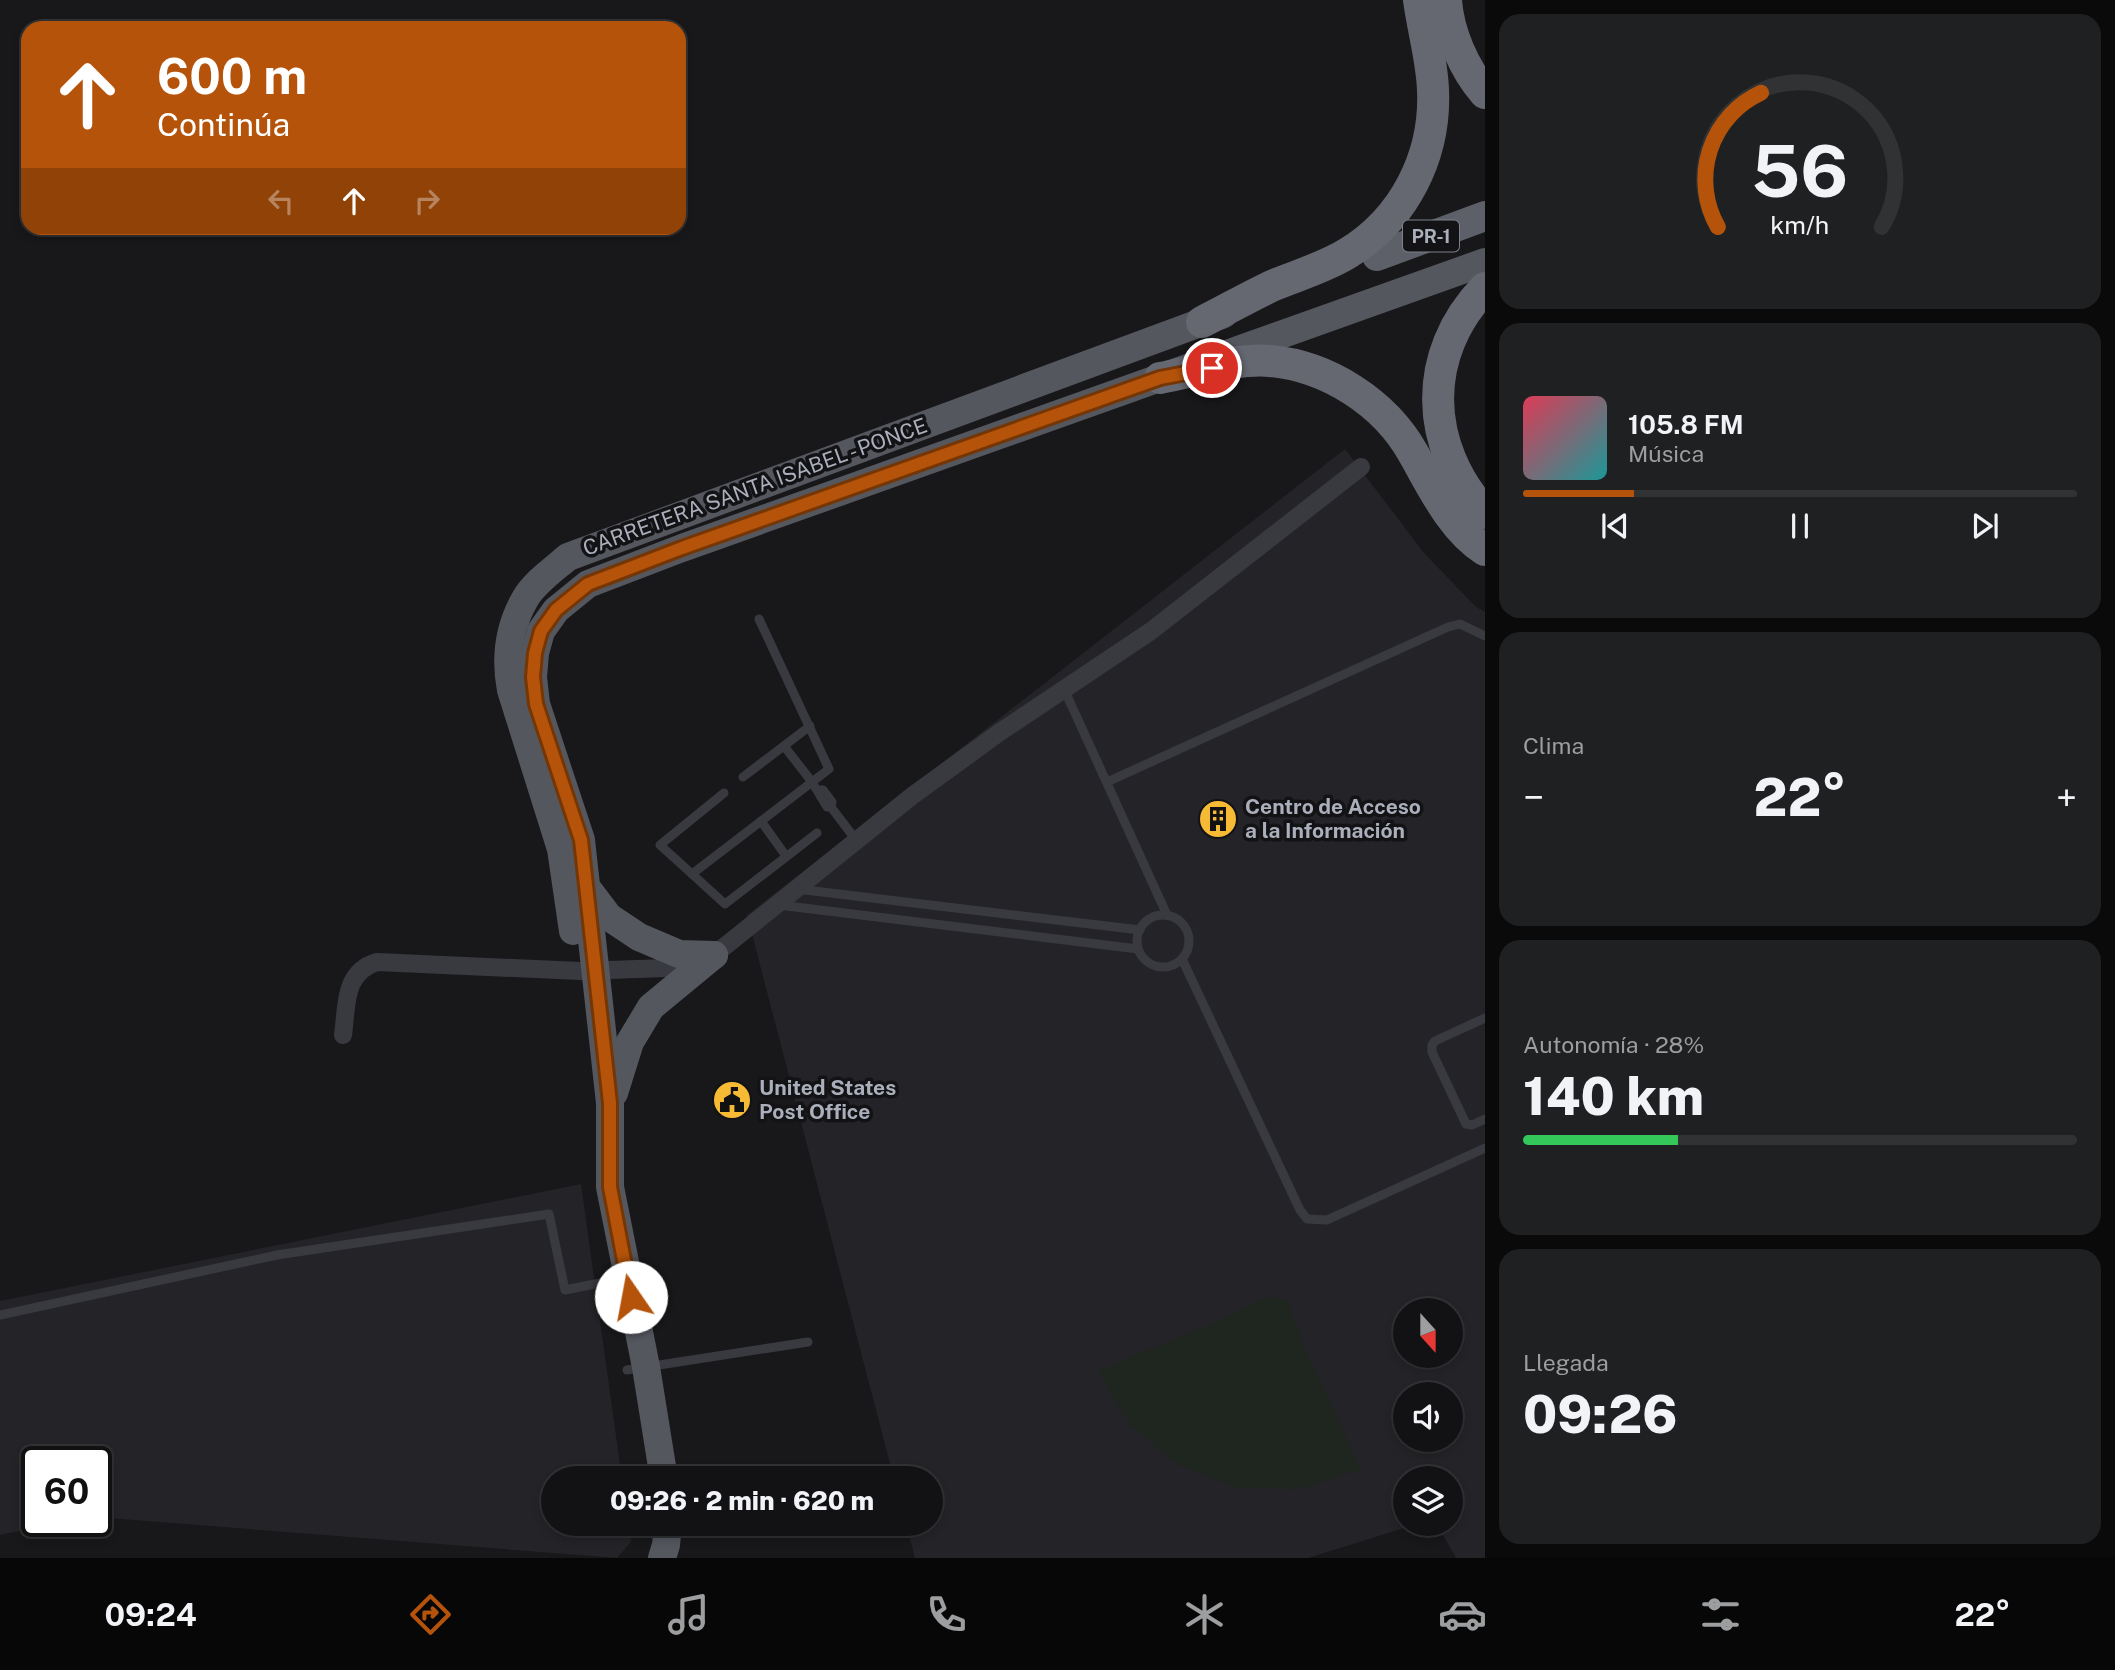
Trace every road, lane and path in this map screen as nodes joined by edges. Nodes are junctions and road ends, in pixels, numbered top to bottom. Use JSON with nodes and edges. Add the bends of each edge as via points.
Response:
{"nodes":[{"id":1,"x":1419,"y":0,"type":"edge"},
{"id":2,"x":1446,"y":0,"type":"edge"},
{"id":3,"x":1485,"y":93,"type":"edge"},
{"id":4,"x":1485,"y":216,"type":"edge"},
{"id":5,"x":1377,"y":257,"type":"joint"},
{"id":6,"x":1485,"y":262,"type":"edge"},
{"id":7,"x":1485,"y":288,"type":"edge"},
{"id":8,"x":1202,"y":322,"type":"junction"},
{"id":9,"x":1160,"y":378,"type":"junction"},
{"id":10,"x":1361,"y":467,"type":"dead end"},
{"id":11,"x":1485,"y":513,"type":"edge"},
{"id":12,"x":1485,"y":550,"type":"edge"},
{"id":13,"x":759,"y":619,"type":"dead end"},
{"id":14,"x":1485,"y":636,"type":"edge"},
{"id":15,"x":1064,"y":689,"type":"junction"},
{"id":16,"x":810,"y":726,"type":"junction"},
{"id":17,"x":784,"y":746,"type":"junction"},
{"id":18,"x":743,"y":777,"type":"dead end"},
{"id":19,"x":1107,"y":782,"type":"junction"},
{"id":20,"x":815,"y":786,"type":"junction"},
{"id":21,"x":724,"y":793,"type":"dead end"},
{"id":22,"x":761,"y":821,"type":"junction"},
{"id":23,"x":817,"y":833,"type":"dead end"},
{"id":24,"x":856,"y":840,"type":"junction"},
{"id":25,"x":786,"y":856,"type":"junction"},
{"id":26,"x":692,"y":874,"type":"junction"},
{"id":27,"x":586,"y":887,"type":"junction"},
{"id":28,"x":797,"y":889,"type":"junction"},
{"id":29,"x":923,"y":904,"type":"junction"},
{"id":30,"x":778,"y":905,"type":"junction"},
{"id":31,"x":1167,"y":915,"type":"junction"},
{"id":32,"x":920,"y":922,"type":"junction"},
{"id":33,"x":1140,"y":930,"type":"junction"},
{"id":34,"x":1138,"y":948,"type":"junction"},
{"id":35,"x":715,"y":956,"type":"junction"},
{"id":36,"x":1182,"y":959,"type":"junction"},
{"id":37,"x":588,"y":970,"type":"junction"},
{"id":38,"x":1485,"y":1018,"type":"edge"},
{"id":39,"x":343,"y":1035,"type":"dead end"},
{"id":40,"x":610,"y":1103,"type":"junction"},
{"id":41,"x":1485,"y":1119,"type":"edge"},
{"id":42,"x":1485,"y":1148,"type":"edge"},
{"id":43,"x":610,"y":1281,"type":"junction"},
{"id":44,"x":0,"y":1315,"type":"edge"},
{"id":45,"x":808,"y":1342,"type":"dead end"},
{"id":46,"x":637,"y":1369,"type":"junction"},
{"id":47,"x":644,"y":1466,"type":"edge"},
{"id":48,"x":661,"y":1466,"type":"edge"},
{"id":49,"x":648,"y":1536,"type":"edge"},
{"id":50,"x":667,"y":1536,"type":"edge"},
{"id":51,"x":644,"y":1558,"type":"edge"},
{"id":52,"x":662,"y":1558,"type":"edge"}],
"edges":[{"from":1,"to":8,"type":"highway","via":[[1433,90],[1425,157],[1412,187],[1372,237],[1346,255],[1271,286]]},
{"from":2,"to":3,"type":"highway","via":[[1454,38]]},
{"from":4,"to":5,"type":"highway","name":"CARRETERA SANTA ISABEL - PONCE","number":"PR-1"},
{"from":5,"to":8,"type":"main road","name":"CARRETERA SANTA ISABEL - PONCE","number":"PR-1"},
{"from":6,"to":9,"type":"main road","name":"CARRETERA SANTA ISABEL - PONCE","number":"PR-1"},
{"from":7,"to":11,"type":"highway","via":[[1468,305],[1451,335],[1437,394],[1441,436],[1450,463]]},
{"from":8,"to":37,"type":"main road","name":"CARRETERA SANTA ISABEL - PONCE","number":"PR-1","via":[[568,557],[540,583],[526,598],[515,624],[507,669],[561,849]]},
{"from":9,"to":12,"type":"highway","via":[[1269,361],[1343,384],[1399,432],[1446,509]]},
{"from":9,"to":27,"type":"main road","name":"CARRETERA SANTA ISABEL - PONCE","number":"PR-1","via":[[670,552],[588,584],[556,610],[541,631],[533,677],[536,704],[581,840]]},
{"from":10,"to":15,"type":"street","via":[[1151,631]]},
{"from":13,"to":16,"type":"lane"},
{"from":14,"to":19,"type":"lane","via":[[1460,624],[1448,627]]},
{"from":15,"to":19,"type":"lane"},
{"from":15,"to":24,"type":"street"},
{"from":16,"to":17,"type":"lane"},
{"from":16,"to":20,"type":"lane","via":[[829,769]]},
{"from":17,"to":18,"type":"lane"},
{"from":17,"to":20,"type":"lane"},
{"from":19,"to":31,"type":"lane"},
{"from":20,"to":22,"type":"lane"},
{"from":20,"to":24,"type":"lane","via":[[823,790]]},
{"from":21,"to":26,"type":"lane","via":[[660,845]]},
{"from":22,"to":25,"type":"lane"},
{"from":22,"to":26,"type":"lane"},
{"from":23,"to":25,"type":"lane"},
{"from":24,"to":28,"type":"street"},
{"from":25,"to":26,"type":"lane","via":[[725,904]]},
{"from":27,"to":35,"type":"main road","via":[[609,917],[639,937],[679,954]]},
{"from":27,"to":37,"type":"main road","name":"CARRETERA SANTA ISABEL - PONCE","number":"PR-1"},
{"from":28,"to":29,"type":"lane"},
{"from":28,"to":30,"type":"street"},
{"from":29,"to":32,"type":"lane"},
{"from":29,"to":33,"type":"lane"},
{"from":30,"to":32,"type":"lane"},
{"from":30,"to":35,"type":"street"},
{"from":31,"to":33,"type":"lane","via":[[1150,918]]},
{"from":31,"to":36,"type":"lane","via":[[1188,932]]},
{"from":32,"to":34,"type":"lane"},
{"from":33,"to":34,"type":"lane"},
{"from":34,"to":36,"type":"lane","via":[[1153,965],[1165,967]]},
{"from":35,"to":37,"type":"street","via":[[666,968]]},
{"from":35,"to":40,"type":"main road","via":[[651,1007],[630,1042]]},
{"from":36,"to":42,"type":"lane","via":[[1307,1219],[1327,1220]]},
{"from":37,"to":39,"type":"street","via":[[373,963],[359,971],[350,985]]},
{"from":37,"to":40,"type":"main road","name":"CARRETERA SANTA ISABEL - PONCE","number":"PR-1"},
{"from":37,"to":43,"type":"main road","name":"CARRETERA SANTA ISABEL - PONCE","number":"PR-1","via":[[596,1202]]},
{"from":38,"to":41,"type":"lane","via":[[1432,1045],[1466,1124]]},
{"from":40,"to":46,"type":"main road","name":"CARRETERA SANTA ISABEL - PONCE","number":"PR-1","via":[[610,1187]]},
{"from":43,"to":44,"type":"lane","via":[[565,1290],[549,1214],[277,1255]]},
{"from":43,"to":46,"type":"main road","name":"CARRETERA SANTA ISABEL - PONCE","number":"PR-1"},
{"from":45,"to":46,"type":"lane"},
{"from":46,"to":47,"type":"main road","name":"CARRETERA SANTA ISABEL - PONCE","number":"PR-1"},
{"from":46,"to":48,"type":"main road","name":"CARRETERA SANTA ISABEL - PONCE","number":"PR-1"},
{"from":49,"to":51,"type":"main road"},
{"from":50,"to":52,"type":"main road"}]}
